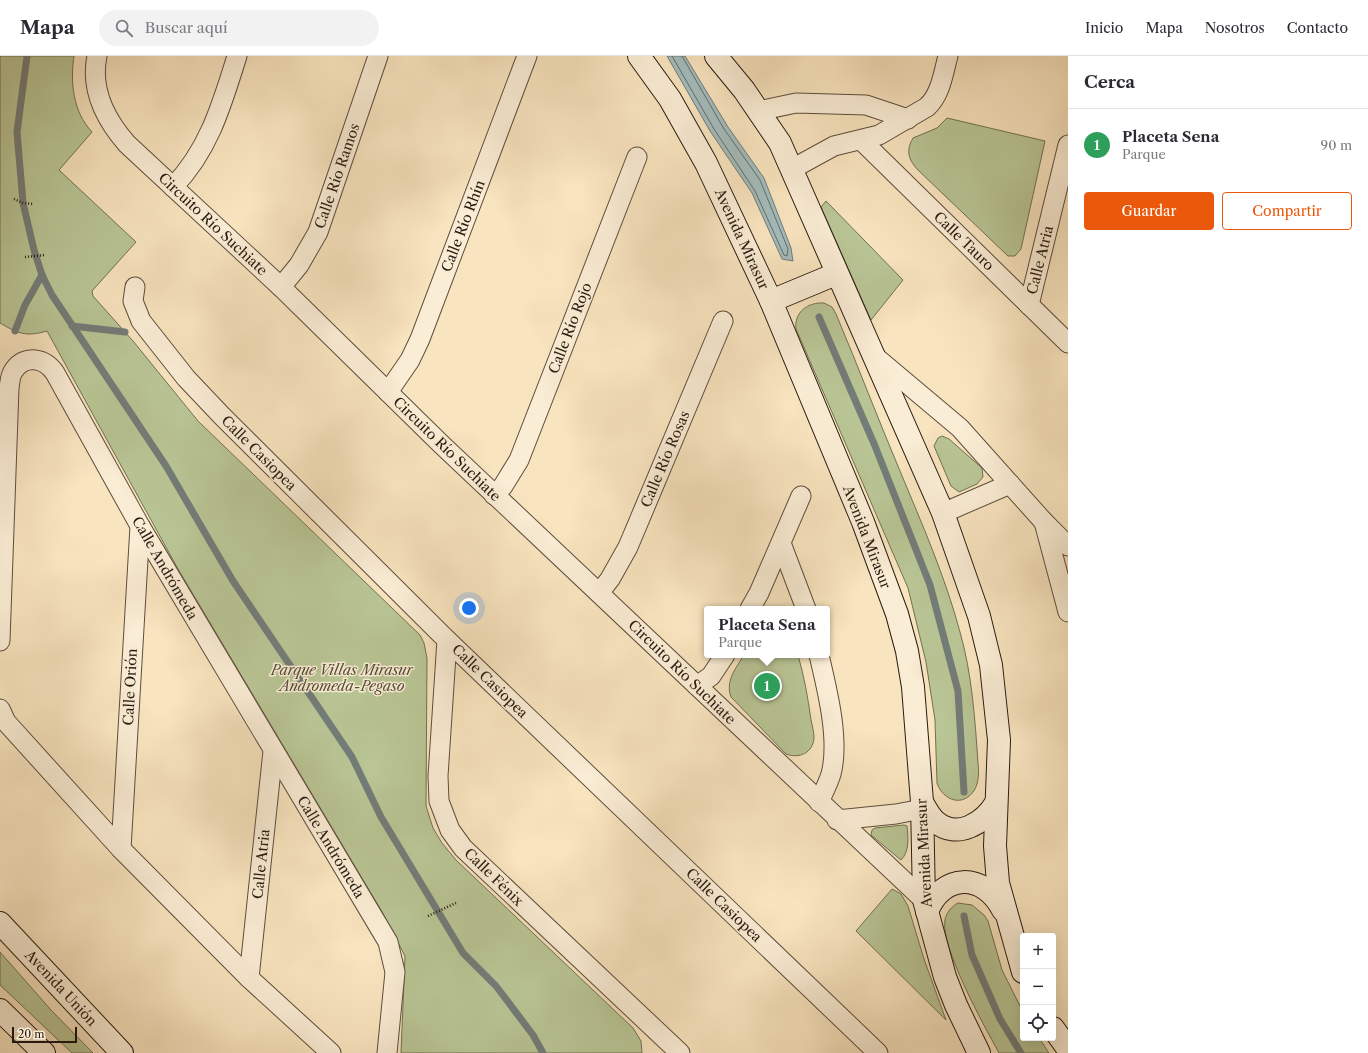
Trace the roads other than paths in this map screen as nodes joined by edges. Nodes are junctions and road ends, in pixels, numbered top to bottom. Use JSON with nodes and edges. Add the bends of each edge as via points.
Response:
{"nodes":[{"id":1,"x":97,"y":56,"type":"edge"},
{"id":2,"x":237,"y":56,"type":"edge"},
{"id":3,"x":378,"y":56,"type":"edge"},
{"id":4,"x":527,"y":56,"type":"edge"},
{"id":5,"x":639,"y":56,"type":"edge"},
{"id":6,"x":716,"y":56,"type":"edge"},
{"id":7,"x":948,"y":56,"type":"edge"},
{"id":8,"x":763,"y":117,"type":"junction"},
{"id":9,"x":908,"y":119,"type":"junction"},
{"id":10,"x":861,"y":140,"type":"junction"},
{"id":11,"x":1068,"y":145,"type":"edge"},
{"id":12,"x":637,"y":157,"type":"dead end"},
{"id":13,"x":792,"y":169,"type":"junction"},
{"id":14,"x":173,"y":187,"type":"junction"},
{"id":15,"x":836,"y":274,"type":"junction"},
{"id":16,"x":135,"y":287,"type":"dead end"},
{"id":17,"x":281,"y":287,"type":"junction"},
{"id":18,"x":771,"y":300,"type":"junction"},
{"id":19,"x":1030,"y":305,"type":"junction"},
{"id":20,"x":723,"y":321,"type":"dead end"},
{"id":21,"x":1068,"y":343,"type":"edge"},
{"id":22,"x":871,"y":352,"type":"junction"},
{"id":23,"x":388,"y":392,"type":"junction"},
{"id":24,"x":1010,"y":484,"type":"junction"},
{"id":25,"x":494,"y":495,"type":"junction"},
{"id":26,"x":800,"y":496,"type":"dead end"},
{"id":27,"x":943,"y":512,"type":"junction"},
{"id":28,"x":1044,"y":522,"type":"junction"},
{"id":29,"x":140,"y":526,"type":"junction"},
{"id":30,"x":781,"y":543,"type":"junction"},
{"id":31,"x":1068,"y":546,"type":"edge"},
{"id":32,"x":598,"y":593,"type":"junction"},
{"id":33,"x":751,"y":606,"type":"edge"},
{"id":34,"x":805,"y":606,"type":"edge"},
{"id":35,"x":1068,"y":612,"type":"edge"},
{"id":36,"x":447,"y":640,"type":"junction"},
{"id":37,"x":0,"y":641,"type":"edge"},
{"id":38,"x":724,"y":658,"type":"edge"},
{"id":39,"x":820,"y":658,"type":"edge"},
{"id":40,"x":697,"y":686,"type":"junction"},
{"id":41,"x":0,"y":709,"type":"edge"},
{"id":42,"x":273,"y":751,"type":"junction"},
{"id":43,"x":819,"y":802,"type":"junction"},
{"id":44,"x":996,"y":803,"type":"junction"},
{"id":45,"x":922,"y":805,"type":"junction"},
{"id":46,"x":837,"y":820,"type":"junction"},
{"id":47,"x":121,"y":849,"type":"junction"},
{"id":48,"x":925,"y":906,"type":"junction"},
{"id":49,"x":1005,"y":914,"type":"junction"},
{"id":50,"x":0,"y":923,"type":"edge"},
{"id":51,"x":1022,"y":969,"type":"edge"},
{"id":52,"x":248,"y":978,"type":"junction"},
{"id":53,"x":0,"y":1010,"type":"edge"},
{"id":54,"x":658,"y":1032,"type":"junction"},
{"id":55,"x":1056,"y":1032,"type":"edge"},
{"id":56,"x":1068,"y":1049,"type":"edge"},
{"id":57,"x":44,"y":1053,"type":"edge"},
{"id":58,"x":122,"y":1053,"type":"edge"},
{"id":59,"x":331,"y":1053,"type":"edge"},
{"id":60,"x":387,"y":1053,"type":"edge"},
{"id":61,"x":660,"y":1053,"type":"edge"},
{"id":62,"x":680,"y":1053,"type":"edge"},
{"id":63,"x":878,"y":1053,"type":"edge"},
{"id":64,"x":979,"y":1053,"type":"edge"}],
"edges":[{"from":1,"to":14,"type":"street","name":"Circuito Río Suchiate","via":[[94,70],[98,100],[113,127],[127,144]]},
{"from":2,"to":14,"type":"street","via":[[210,135],[187,173]]},
{"from":3,"to":17,"type":"street","name":"Calle Río Ramos","via":[[318,232],[299,265]]},
{"from":4,"to":23,"type":"street","name":"Calle Río Rhín","via":[[420,339],[410,360]]},
{"from":5,"to":18,"type":"street","name":"Avenida Mirasur","via":[[670,99],[706,163]]},
{"from":6,"to":8,"type":"street"},
{"from":7,"to":9,"type":"street","via":[[936,97],[927,107]]},
{"from":8,"to":9,"type":"street","via":[[796,103],[866,105]]},
{"from":8,"to":13,"type":"street"},
{"from":9,"to":10,"type":"street","via":[[879,135]]},
{"from":10,"to":13,"type":"street","via":[[834,146]]},
{"from":10,"to":19,"type":"street","name":"Calle Tauro"},
{"from":11,"to":19,"type":"street","name":"Calle Atria"},
{"from":12,"to":25,"type":"street","name":"Calle Río Rojo","via":[[519,460],[503,486]]},
{"from":13,"to":15,"type":"street"},
{"from":14,"to":17,"type":"street","name":"Circuito Río Suchiate"},
{"from":15,"to":18,"type":"street"},
{"from":15,"to":22,"type":"street"},
{"from":16,"to":36,"type":"street","name":"Calle Casiopea","via":[[133,301],[140,321],[186,378]]},
{"from":17,"to":23,"type":"street","name":"Circuito Río Suchiate"},
{"from":18,"to":45,"type":"street","name":"Avenida Mirasur","via":[[863,522],[896,614],[907,651],[913,687]]},
{"from":19,"to":21,"type":"street","name":"Calle Tauro"},
{"from":20,"to":32,"type":"street","name":"Calle Río Rosas","via":[[628,547],[610,579]]},
{"from":22,"to":24,"type":"street","via":[[960,428]]},
{"from":22,"to":27,"type":"street"},
{"from":23,"to":25,"type":"street","name":"Circuito Río Suchiate"},
{"from":24,"to":27,"type":"street"},
{"from":24,"to":28,"type":"street"},
{"from":25,"to":32,"type":"street","name":"Circuito Río Suchiate"},
{"from":26,"to":30,"type":"street"},
{"from":27,"to":44,"type":"street","via":[[979,616],[991,665],[999,740],[1000,768]]},
{"from":28,"to":31,"type":"street"},
{"from":28,"to":35,"type":"street"},
{"from":29,"to":37,"type":"street","name":"Calle Andrómeda","via":[[51,366],[36,359],[26,360],[13,371],[9,388]]},
{"from":29,"to":42,"type":"street","name":"Calle Andrómeda"},
{"from":29,"to":47,"type":"street","name":"Calle Orión"},
{"from":30,"to":33,"type":"street"},
{"from":30,"to":34,"type":"street"},
{"from":32,"to":40,"type":"street","name":"Circuito Río Suchiate"},
{"from":36,"to":54,"type":"street","name":"Calle Fénix","via":[[438,776],[439,801],[450,830],[463,848]]},
{"from":36,"to":63,"type":"street","name":"Calle Casiopea"},
{"from":38,"to":40,"type":"street","via":[[711,676]]},
{"from":39,"to":43,"type":"street","via":[[834,737],[831,772]]},
{"from":40,"to":43,"type":"street","name":"Circuito Río Suchiate"},
{"from":41,"to":47,"type":"street","via":[[6,722]]},
{"from":42,"to":52,"type":"street","name":"Calle Atria"},
{"from":42,"to":60,"type":"street","name":"Calle Andrómeda","via":[[391,949],[395,972]]},
{"from":43,"to":46,"type":"street","name":"Circuito Río Suchiate"},
{"from":44,"to":45,"type":"street","via":[[987,815],[974,825],[954,830],[936,822]]},
{"from":44,"to":49,"type":"street","via":[[995,846],[998,883]]},
{"from":45,"to":46,"type":"street","via":[[896,814]]},
{"from":45,"to":48,"type":"street","name":"Avenida Mirasur"},
{"from":46,"to":48,"type":"street","name":"Circuito Río Suchiate"},
{"from":47,"to":52,"type":"street"},
{"from":48,"to":49,"type":"street","via":[[942,889],[964,882],[980,885],[987,890]]},
{"from":48,"to":64,"type":"street","name":"Avenida Mirasur","via":[[945,977]]},
{"from":49,"to":51,"type":"street"},
{"from":50,"to":58,"type":"street","name":"Avenida Unión"},
{"from":52,"to":59,"type":"street"},
{"from":53,"to":57,"type":"street"},
{"from":54,"to":61,"type":"street"},
{"from":54,"to":62,"type":"street","name":"Calle Fénix"},
{"from":55,"to":56,"type":"street"}]}
